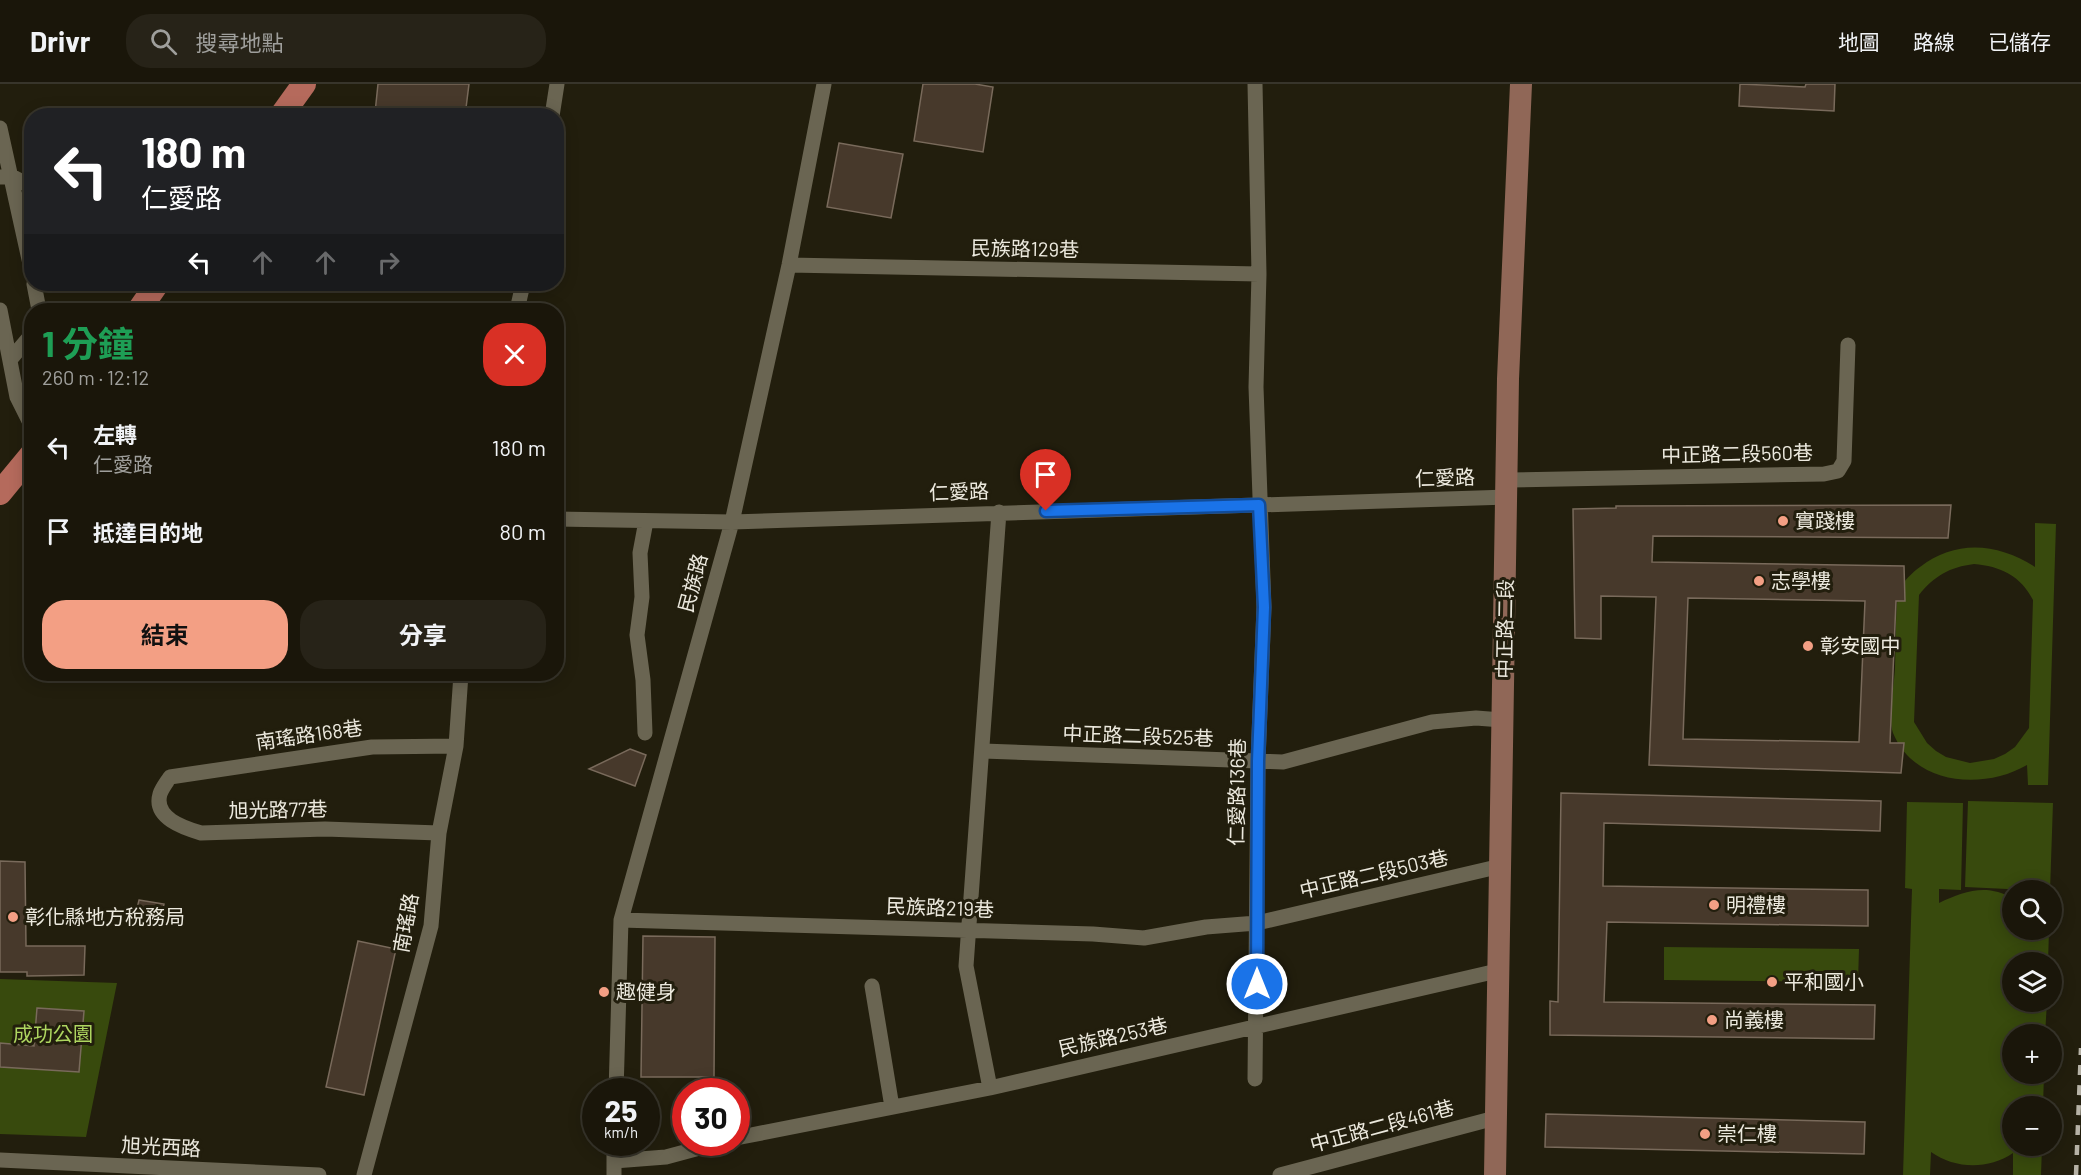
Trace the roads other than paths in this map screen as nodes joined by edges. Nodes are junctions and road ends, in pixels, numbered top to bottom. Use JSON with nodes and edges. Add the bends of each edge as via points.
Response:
{"nodes":[{"id":1,"x":304,"y":84,"type":"edge"},
{"id":2,"x":557,"y":84,"type":"edge"},
{"id":3,"x":824,"y":84,"type":"edge"},
{"id":4,"x":1255,"y":84,"type":"edge"},
{"id":5,"x":1521,"y":84,"type":"edge"},
{"id":6,"x":287,"y":108,"type":"edge"},
{"id":7,"x":553,"y":108,"type":"edge"},
{"id":8,"x":0,"y":128,"type":"edge"},
{"id":9,"x":5,"y":176,"type":"edge"},
{"id":10,"x":24,"y":184,"type":"edge"},
{"id":11,"x":24,"y":244,"type":"edge"},
{"id":12,"x":789,"y":265,"type":"junction"},
{"id":13,"x":1259,"y":274,"type":"junction"},
{"id":14,"x":0,"y":310,"type":"edge"},
{"id":15,"x":24,"y":343,"type":"edge"},
{"id":16,"x":1848,"y":345,"type":"dead end"},
{"id":17,"x":10,"y":360,"type":"junction"},
{"id":18,"x":24,"y":411,"type":"edge"},
{"id":19,"x":24,"y":464,"type":"edge"},
{"id":20,"x":1508,"y":488,"type":"junction"},
{"id":21,"x":0,"y":493,"type":"edge"},
{"id":22,"x":1259,"y":505,"type":"junction"},
{"id":23,"x":999,"y":512,"type":"junction"},
{"id":24,"x":564,"y":519,"type":"edge"},
{"id":25,"x":646,"y":521,"type":"junction"},
{"id":26,"x":732,"y":522,"type":"junction"},
{"id":27,"x":461,"y":681,"type":"edge"},
{"id":28,"x":1502,"y":720,"type":"junction"},
{"id":29,"x":645,"y":733,"type":"dead end"},
{"id":30,"x":456,"y":746,"type":"junction"},
{"id":31,"x":983,"y":751,"type":"junction"},
{"id":32,"x":1258,"y":761,"type":"junction"},
{"id":33,"x":170,"y":777,"type":"joint"},
{"id":34,"x":439,"y":833,"type":"junction"},
{"id":35,"x":1501,"y":866,"type":"junction"},
{"id":36,"x":621,"y":920,"type":"junction"},
{"id":37,"x":1257,"y":923,"type":"junction"},
{"id":38,"x":970,"y":930,"type":"junction"},
{"id":39,"x":1497,"y":971,"type":"junction"},
{"id":40,"x":872,"y":986,"type":"dead end"},
{"id":41,"x":1258,"y":1024,"type":"junction"},
{"id":42,"x":616,"y":1078,"type":"edge"},
{"id":43,"x":1255,"y":1079,"type":"dead end"},
{"id":44,"x":990,"y":1088,"type":"junction"},
{"id":45,"x":892,"y":1107,"type":"junction"},
{"id":46,"x":1495,"y":1118,"type":"junction"},
{"id":47,"x":750,"y":1135,"type":"edge"},
{"id":48,"x":672,"y":1155,"type":"edge"},
{"id":49,"x":0,"y":1160,"type":"edge"},
{"id":50,"x":614,"y":1168,"type":"edge"},
{"id":51,"x":320,"y":1175,"type":"edge"},
{"id":52,"x":364,"y":1175,"type":"edge"},
{"id":53,"x":1280,"y":1175,"type":"edge"},
{"id":54,"x":1495,"y":1175,"type":"edge"}],
"edges":[{"from":1,"to":6,"type":"main road"},
{"from":2,"to":7,"type":"street"},
{"from":3,"to":12,"type":"street","name":"民族路"},
{"from":4,"to":13,"type":"street","name":"仁愛路136巷"},
{"from":5,"to":20,"type":"street","name":"中正路二段","via":[[1508,379]]},
{"from":8,"to":9,"type":"street"},
{"from":9,"to":10,"type":"street"},
{"from":9,"to":11,"type":"street"},
{"from":12,"to":13,"type":"street","name":"民族路129巷"},
{"from":12,"to":26,"type":"street","name":"民族路"},
{"from":13,"to":22,"type":"street","name":"仁愛路136巷"},
{"from":14,"to":17,"type":"street"},
{"from":15,"to":17,"type":"street"},
{"from":16,"to":20,"type":"street","name":"中正路二段560巷","via":[[1844,461],[1838,471]]},
{"from":17,"to":18,"type":"street","via":[[17,397]]},
{"from":19,"to":21,"type":"main road"},
{"from":20,"to":22,"type":"street","name":"仁愛路"},
{"from":20,"to":28,"type":"street","name":"中正路二段"},
{"from":22,"to":23,"type":"street","name":"仁愛路"},
{"from":22,"to":32,"type":"street","name":"仁愛路136巷","via":[[1264,607]]},
{"from":23,"to":26,"type":"street","name":"仁愛路"},
{"from":23,"to":31,"type":"street"},
{"from":24,"to":25,"type":"street","name":"仁愛路"},
{"from":25,"to":26,"type":"street","name":"仁愛路"},
{"from":25,"to":29,"type":"street","via":[[640,552],[642,597],[637,635]]},
{"from":26,"to":36,"type":"street","name":"民族路"},
{"from":27,"to":30,"type":"street","name":"南瑤路"},
{"from":28,"to":32,"type":"street","name":"中正路二段525巷","via":[[1432,722],[1283,762]]},
{"from":28,"to":35,"type":"street","name":"中正路二段"},
{"from":30,"to":33,"type":"street","name":"南瑤路168巷","via":[[372,747]]},
{"from":30,"to":34,"type":"street","name":"南瑤路"},
{"from":31,"to":32,"type":"street","name":"中正路二段525巷"},
{"from":31,"to":38,"type":"street"},
{"from":32,"to":37,"type":"street","name":"仁愛路136巷"},
{"from":33,"to":34,"type":"street","name":"旭光路77巷","via":[[160,794],[160,806],[168,819],[201,833],[325,829]]},
{"from":34,"to":52,"type":"street","name":"南瑤路","via":[[431,926]]},
{"from":35,"to":37,"type":"street","name":"中正路二段503巷"},
{"from":35,"to":39,"type":"street","name":"中正路二段"},
{"from":36,"to":38,"type":"street","name":"民族路219巷"},
{"from":36,"to":42,"type":"street","name":"民族路"},
{"from":37,"to":38,"type":"street","name":"民族路219巷","via":[[1144,938]]},
{"from":37,"to":41,"type":"street","name":"仁愛路136巷"},
{"from":38,"to":44,"type":"street","via":[[966,966]]},
{"from":39,"to":41,"type":"street","name":"民族路253巷"},
{"from":39,"to":46,"type":"street","name":"中正路二段"},
{"from":40,"to":45,"type":"street"},
{"from":41,"to":43,"type":"street","name":"仁愛路136巷"},
{"from":41,"to":44,"type":"street","name":"民族路253巷"},
{"from":44,"to":45,"type":"street","name":"民族路253巷"},
{"from":45,"to":47,"type":"street","name":"民族路253巷"},
{"from":46,"to":53,"type":"street","name":"中正路二段461巷"},
{"from":46,"to":54,"type":"street","name":"中正路二段"},
{"from":48,"to":50,"type":"street"},
{"from":49,"to":51,"type":"street","name":"旭光西路"}]}
